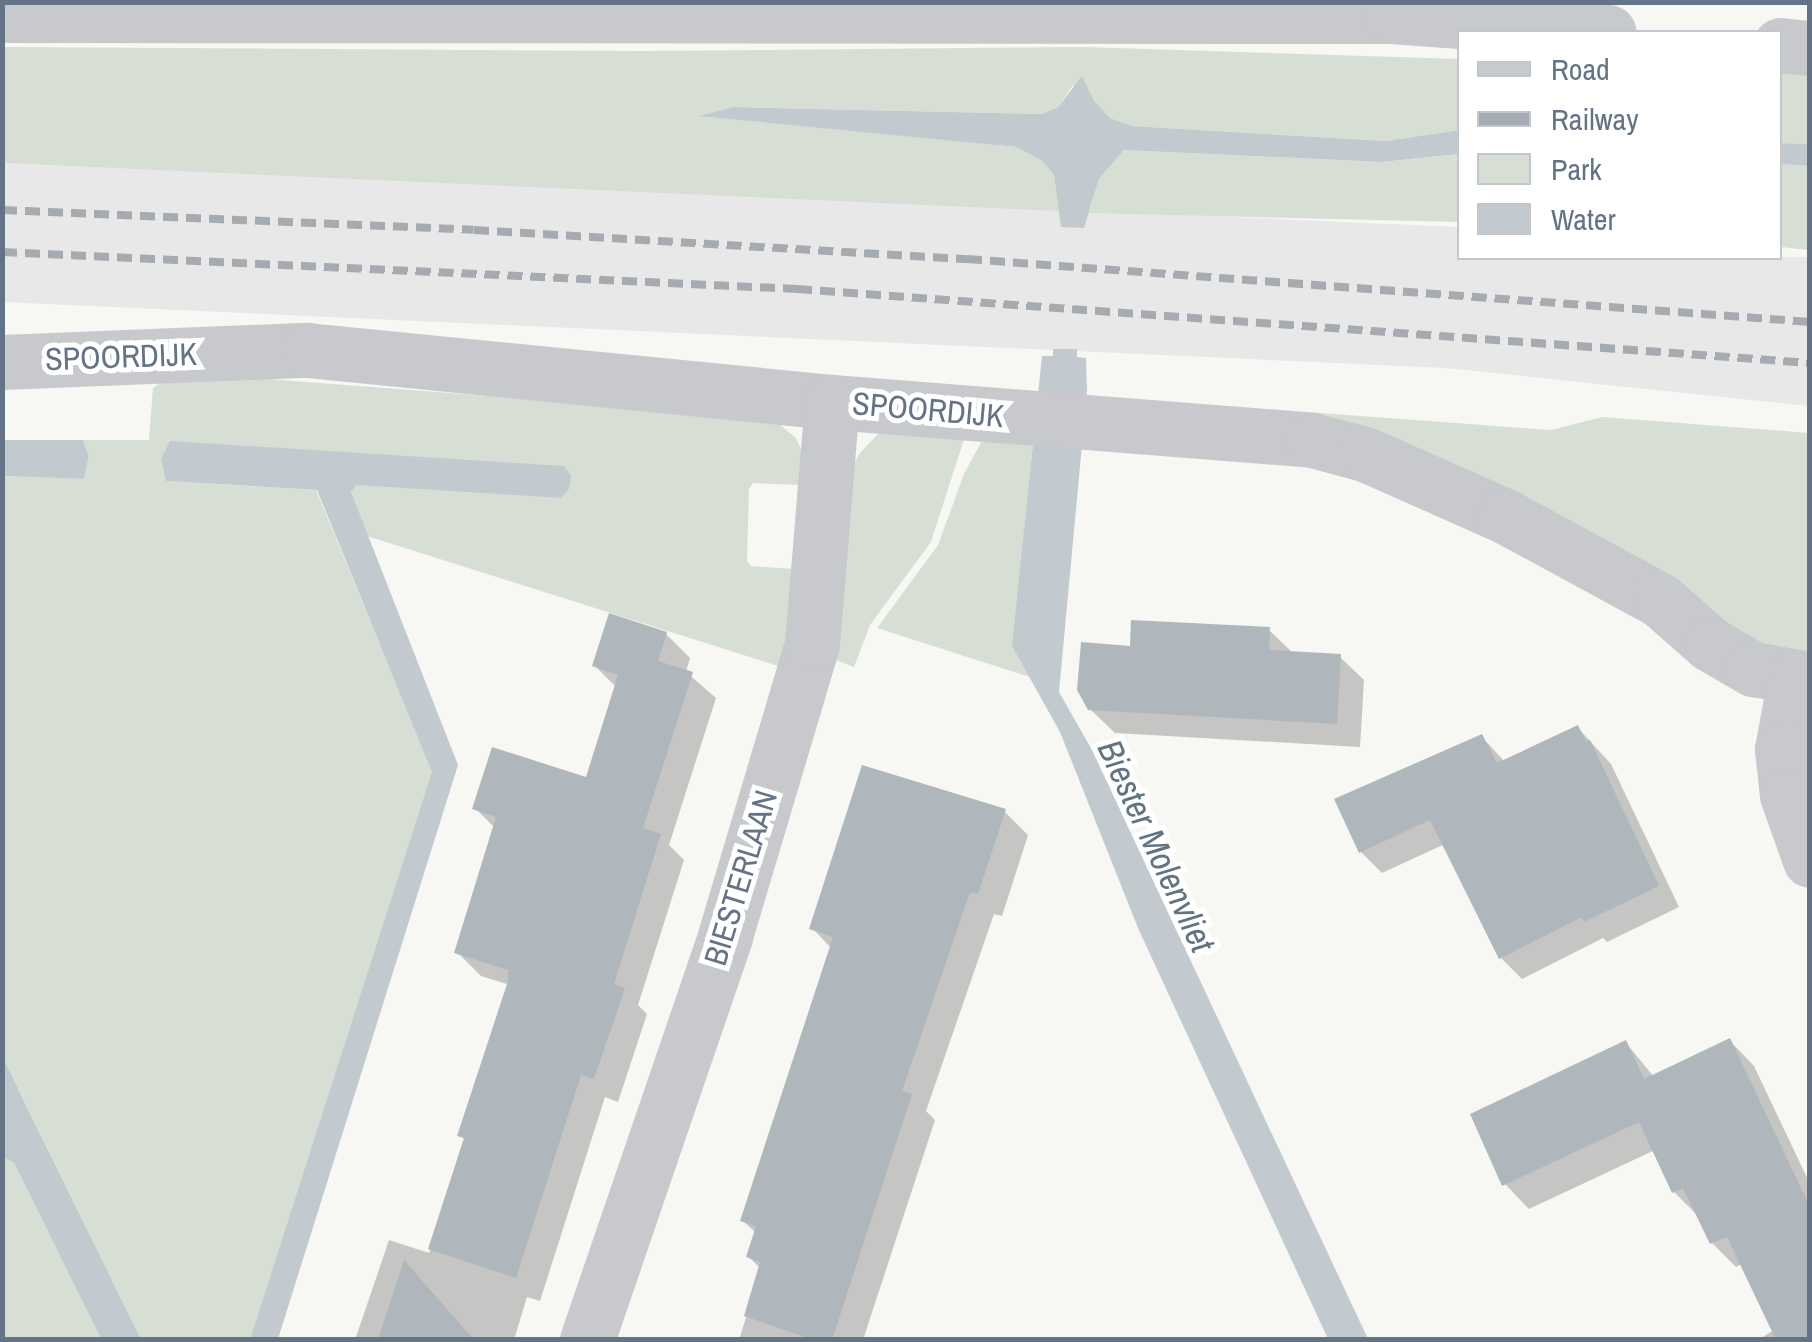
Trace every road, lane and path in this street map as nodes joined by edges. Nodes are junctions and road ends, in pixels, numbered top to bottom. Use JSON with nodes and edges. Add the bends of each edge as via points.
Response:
{"nodes":[{"id":1,"x":1390,"y":9,"type":"edge"},
{"id":2,"x":2,"y":14,"type":"edge"},
{"id":3,"x":1589,"y":30,"type":"edge"},
{"id":4,"x":1782,"y":46,"type":"edge"},
{"id":5,"x":1810,"y":48,"type":"edge"},
{"id":6,"x":2,"y":362,"type":"edge"},
{"id":7,"x":832,"y":402,"type":"junction"},
{"id":8,"x":1802,"y":679,"type":"edge"},
{"id":9,"x":1810,"y":860,"type":"edge"},
{"id":10,"x":587,"y":1340,"type":"edge"}],
"edges":[{"from":1,"to":2,"type":"street"},
{"from":1,"to":3,"type":"street"},
{"from":4,"to":5,"type":"street"},
{"from":6,"to":7,"type":"street","name":"SPOORDIJK","via":[[307,350]]},
{"from":7,"to":8,"type":"street","name":"SPOORDIJK","via":[[1312,440],[1365,454],[1505,516],[1660,600],[1710,644],[1753,669]]},
{"from":7,"to":10,"type":"street","name":"BIESTERLAAN","via":[[812,644],[724,936]]},
{"from":8,"to":9,"type":"street","via":[[1782,749],[1786,795]]}]}
